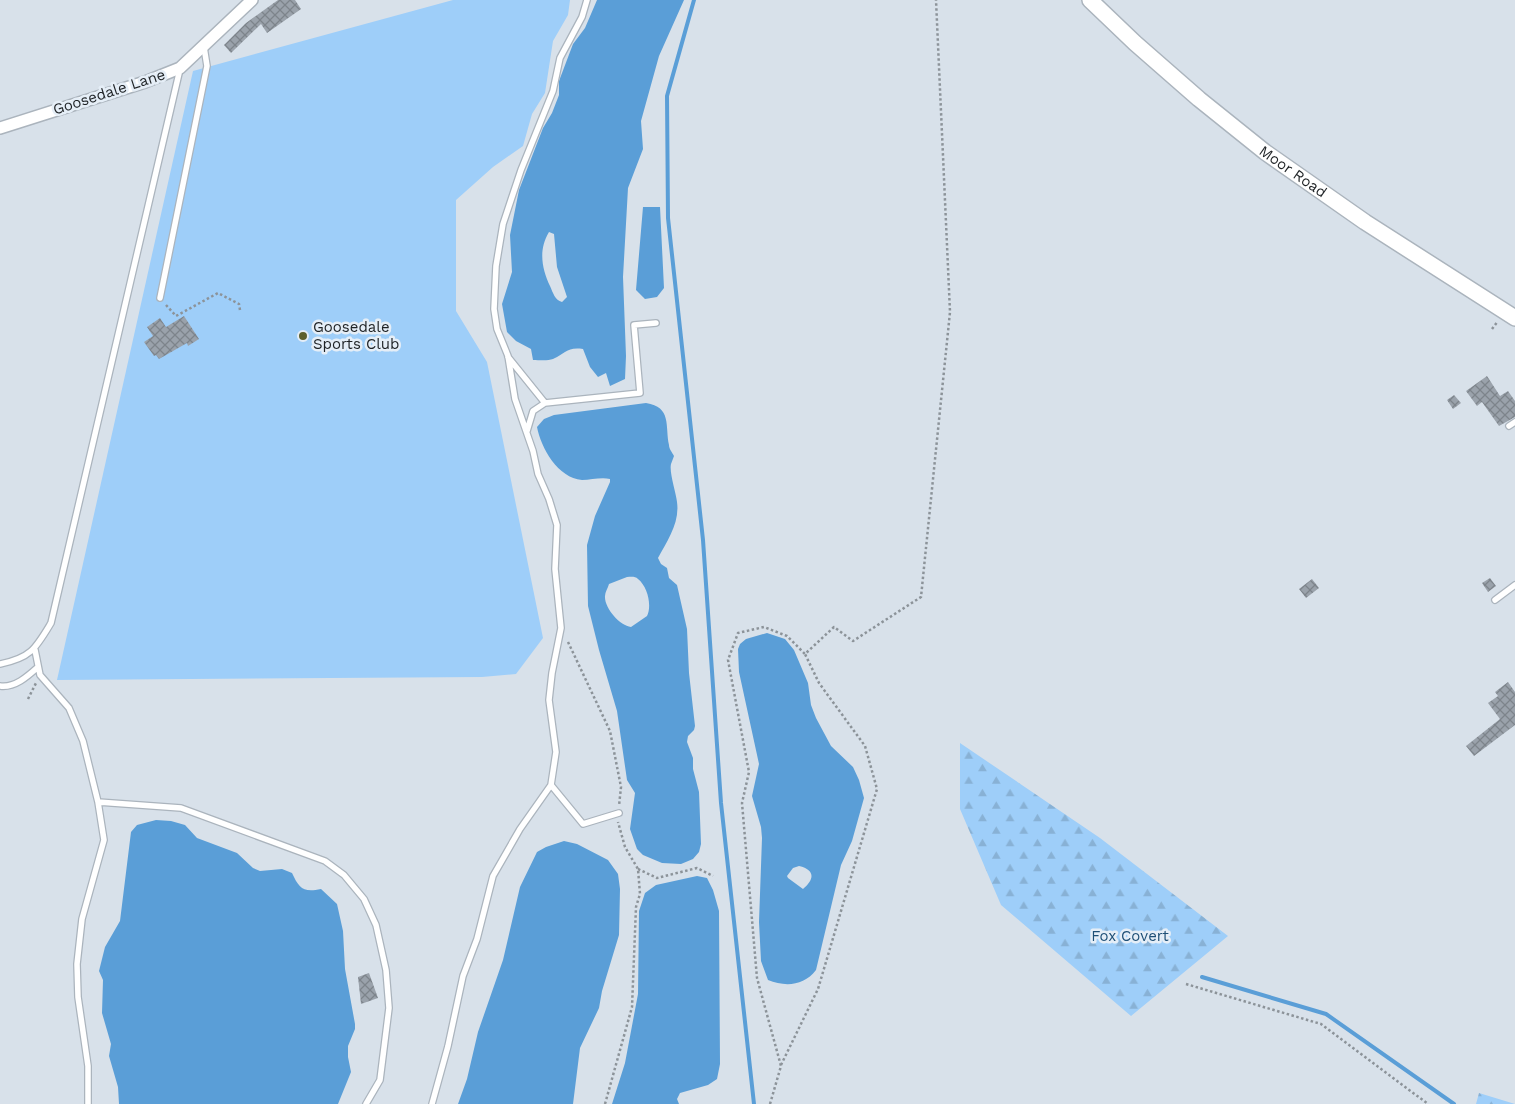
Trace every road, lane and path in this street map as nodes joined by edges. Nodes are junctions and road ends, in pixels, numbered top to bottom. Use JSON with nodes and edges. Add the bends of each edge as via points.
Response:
{"nodes":[{"id":1,"x":252,"y":0,"type":"edge"},
{"id":2,"x":587,"y":0,"type":"edge"},
{"id":3,"x":936,"y":0,"type":"edge"},
{"id":4,"x":1090,"y":0,"type":"edge"},
{"id":5,"x":204,"y":46,"type":"junction"},
{"id":6,"x":180,"y":68,"type":"junction"},
{"id":7,"x":0,"y":128,"type":"edge"},
{"id":8,"x":160,"y":298,"type":"joint"},
{"id":9,"x":240,"y":310,"type":"dead end"},
{"id":10,"x":1515,"y":318,"type":"edge"},
{"id":11,"x":656,"y":323,"type":"dead end"},
{"id":12,"x":508,"y":356,"type":"junction"},
{"id":13,"x":545,"y":403,"type":"junction"},
{"id":14,"x":527,"y":431,"type":"junction"},
{"id":15,"x":1515,"y":585,"type":"edge"},
{"id":16,"x":1495,"y":600,"type":"dead end"},
{"id":17,"x":561,"y":628,"type":"junction"},
{"id":18,"x":35,"y":650,"type":"junction"},
{"id":19,"x":805,"y":654,"type":"junction"},
{"id":20,"x":0,"y":664,"type":"edge"},
{"id":21,"x":38,"y":667,"type":"junction"},
{"id":22,"x":40,"y":675,"type":"junction"},
{"id":23,"x":0,"y":686,"type":"edge"},
{"id":24,"x":28,"y":699,"type":"dead end"},
{"id":25,"x":551,"y":785,"type":"junction"},
{"id":26,"x":98,"y":802,"type":"junction"},
{"id":27,"x":619,"y":813,"type":"junction"},
{"id":28,"x":638,"y":869,"type":"junction"},
{"id":29,"x":713,"y":876,"type":"dead end"},
{"id":30,"x":1186,"y":984,"type":"dead end"},
{"id":31,"x":781,"y":1066,"type":"junction"},
{"id":32,"x":88,"y":1104,"type":"edge"},
{"id":33,"x":366,"y":1104,"type":"edge"},
{"id":34,"x":432,"y":1104,"type":"edge"},
{"id":35,"x":605,"y":1104,"type":"edge"},
{"id":36,"x":770,"y":1104,"type":"edge"},
{"id":37,"x":1428,"y":1104,"type":"edge"}],
"edges":[{"from":1,"to":5,"type":"street","name":"Goosedale Lane"},
{"from":2,"to":12,"type":"lane","via":[[582,17],[560,58],[553,91],[503,224],[496,266],[494,309],[497,328]]},
{"from":3,"to":19,"type":"path","via":[[950,312],[921,597],[854,641],[834,626]]},
{"from":4,"to":10,"type":"main road","name":"Moor Road","via":[[1199,99],[1265,152],[1365,222]]},
{"from":5,"to":6,"type":"street","name":"Goosedale Lane"},
{"from":5,"to":8,"type":"lane","via":[[207,66]]},
{"from":6,"to":7,"type":"street","name":"Goosedale Lane"},
{"from":6,"to":18,"type":"lane","via":[[51,623]]},
{"from":8,"to":9,"type":"path","via":[[176,316],[218,293],[239,304]]},
{"from":11,"to":13,"type":"lane","via":[[634,325],[640,394]]},
{"from":12,"to":13,"type":"lane"},
{"from":12,"to":14,"type":"lane","via":[[515,399]]},
{"from":13,"to":14,"type":"lane","via":[[534,411]]},
{"from":14,"to":17,"type":"lane","via":[[557,526],[555,569]]},
{"from":15,"to":16,"type":"lane"},
{"from":17,"to":25,"type":"lane","via":[[549,700],[556,752]]},
{"from":17,"to":27,"type":"path","via":[[610,732],[621,787]]},
{"from":18,"to":20,"type":"lane","via":[[12,662]]},
{"from":18,"to":21,"type":"lane"},
{"from":19,"to":31,"type":"path","via":[[819,683],[865,746],[877,789],[818,989]]},
{"from":19,"to":31,"type":"path","via":[[787,636],[764,627],[738,633],[728,660],[750,772],[742,804],[757,978]]},
{"from":21,"to":22,"type":"lane"},
{"from":21,"to":23,"type":"lane","via":[[23,680]]},
{"from":22,"to":24,"type":"path"},
{"from":22,"to":26,"type":"lane","via":[[69,708],[83,741]]},
{"from":25,"to":27,"type":"lane","via":[[583,824]]},
{"from":25,"to":34,"type":"lane","via":[[493,876],[477,939],[463,976]]},
{"from":26,"to":32,"type":"lane","via":[[104,840],[82,919],[77,964],[78,997],[88,1066]]},
{"from":26,"to":33,"type":"lane","via":[[181,808],[325,861],[344,875],[364,899],[376,925],[386,970],[389,1008],[380,1080]]},
{"from":27,"to":28,"type":"path","via":[[618,822],[625,847]]},
{"from":28,"to":29,"type":"path","via":[[657,878],[697,868]]},
{"from":28,"to":35,"type":"path","via":[[640,894],[636,907],[632,1006]]},
{"from":30,"to":37,"type":"path","via":[[1321,1024]]},
{"from":31,"to":36,"type":"path"}]}
